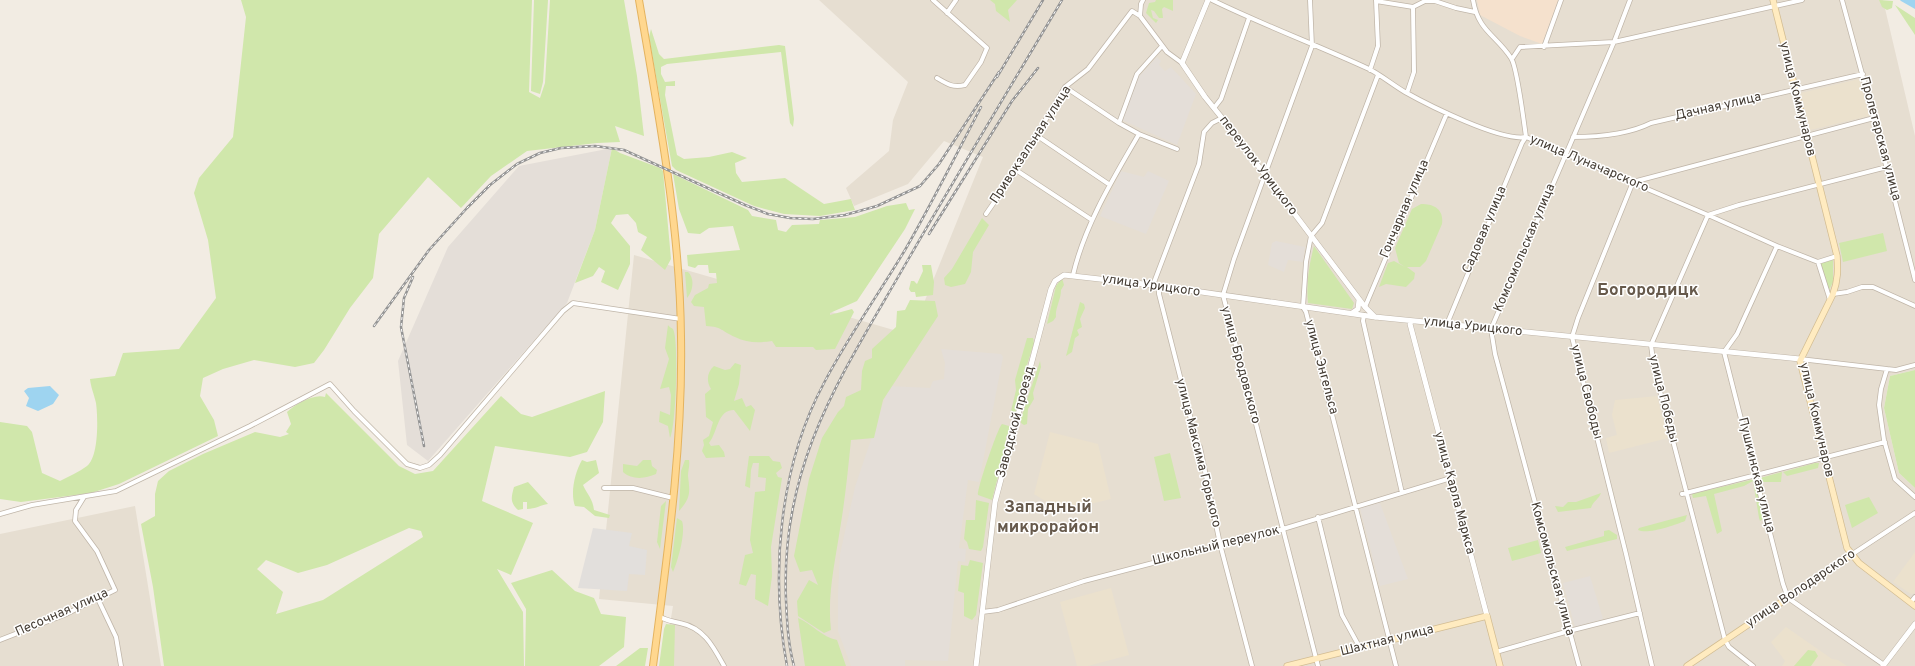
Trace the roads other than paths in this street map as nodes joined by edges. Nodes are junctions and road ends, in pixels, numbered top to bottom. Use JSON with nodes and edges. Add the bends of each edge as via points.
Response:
{"nodes":[{"id":1,"x":639,"y":0,"type":"edge"},
{"id":2,"x":933,"y":0,"type":"edge"},
{"id":3,"x":956,"y":0,"type":"edge"},
{"id":4,"x":1143,"y":0,"type":"edge"},
{"id":5,"x":1208,"y":0,"type":"edge"},
{"id":6,"x":1212,"y":0,"type":"edge"},
{"id":7,"x":1310,"y":0,"type":"edge"},
{"id":8,"x":1376,"y":0,"type":"edge"},
{"id":9,"x":1473,"y":0,"type":"edge"},
{"id":10,"x":1561,"y":0,"type":"edge"},
{"id":11,"x":1630,"y":0,"type":"edge"},
{"id":12,"x":1773,"y":0,"type":"edge"},
{"id":13,"x":1802,"y":0,"type":"edge"},
{"id":14,"x":1842,"y":0,"type":"edge"},
{"id":15,"x":1413,"y":7,"type":"junction"},
{"id":16,"x":1774,"y":7,"type":"junction"},
{"id":17,"x":1475,"y":12,"type":"junction"},
{"id":18,"x":947,"y":13,"type":"junction"},
{"id":19,"x":1140,"y":16,"type":"junction"},
{"id":20,"x":1249,"y":18,"type":"junction"},
{"id":21,"x":1614,"y":42,"type":"junction"},
{"id":22,"x":1162,"y":46,"type":"junction"},
{"id":23,"x":1312,"y":46,"type":"junction"},
{"id":24,"x":1544,"y":47,"type":"junction"},
{"id":25,"x":1512,"y":59,"type":"junction"},
{"id":26,"x":1182,"y":63,"type":"junction"},
{"id":27,"x":1370,"y":70,"type":"junction"},
{"id":28,"x":1863,"y":74,"type":"junction"},
{"id":29,"x":1378,"y":75,"type":"junction"},
{"id":30,"x":937,"y":78,"type":"dead end"},
{"id":31,"x":1065,"y":87,"type":"junction"},
{"id":32,"x":1795,"y":89,"type":"junction"},
{"id":33,"x":1407,"y":92,"type":"junction"},
{"id":34,"x":1214,"y":108,"type":"junction"},
{"id":35,"x":1447,"y":113,"type":"junction"},
{"id":36,"x":1222,"y":118,"type":"junction"},
{"id":37,"x":1874,"y":118,"type":"junction"},
{"id":38,"x":1119,"y":123,"type":"junction"},
{"id":39,"x":1139,"y":134,"type":"junction"},
{"id":40,"x":1036,"y":135,"type":"junction"},
{"id":41,"x":1806,"y":135,"type":"junction"},
{"id":42,"x":1526,"y":136,"type":"junction"},
{"id":43,"x":1573,"y":137,"type":"junction"},
{"id":44,"x":1177,"y":149,"type":"dead end"},
{"id":45,"x":1565,"y":153,"type":"junction"},
{"id":46,"x":1887,"y":167,"type":"junction"},
{"id":47,"x":1016,"y":170,"type":"junction"},
{"id":48,"x":1266,"y":175,"type":"junction"},
{"id":49,"x":1633,"y":182,"type":"junction"},
{"id":50,"x":1110,"y":185,"type":"junction"},
{"id":51,"x":1819,"y":185,"type":"junction"},
{"id":52,"x":986,"y":214,"type":"dead end"},
{"id":53,"x":1708,"y":215,"type":"junction"},
{"id":54,"x":1092,"y":220,"type":"junction"},
{"id":55,"x":1312,"y":236,"type":"junction"},
{"id":56,"x":1777,"y":246,"type":"junction"},
{"id":57,"x":1837,"y":256,"type":"junction"},
{"id":58,"x":1818,"y":262,"type":"junction"},
{"id":59,"x":1073,"y":276,"type":"junction"},
{"id":60,"x":1060,"y":277,"type":"joint"},
{"id":61,"x":1915,"y":280,"type":"edge"},
{"id":62,"x":1153,"y":285,"type":"junction"},
{"id":63,"x":1159,"y":286,"type":"junction"},
{"id":64,"x":1833,"y":294,"type":"junction"},
{"id":65,"x":1223,"y":296,"type":"junction"},
{"id":66,"x":1358,"y":297,"type":"junction"},
{"id":67,"x":1830,"y":300,"type":"junction"},
{"id":68,"x":1915,"y":306,"type":"edge"},
{"id":69,"x":1303,"y":307,"type":"junction"},
{"id":70,"x":1365,"y":307,"type":"junction"},
{"id":71,"x":1352,"y":313,"type":"junction"},
{"id":72,"x":1364,"y":315,"type":"junction"},
{"id":73,"x":1375,"y":317,"type":"junction"},
{"id":74,"x":681,"y":318,"type":"junction"},
{"id":75,"x":1411,"y":321,"type":"junction"},
{"id":76,"x":1447,"y":324,"type":"junction"},
{"id":77,"x":1491,"y":329,"type":"junction"},
{"id":78,"x":1572,"y":337,"type":"junction"},
{"id":79,"x":1651,"y":345,"type":"junction"},
{"id":80,"x":1724,"y":352,"type":"junction"},
{"id":81,"x":1800,"y":359,"type":"junction"},
{"id":82,"x":1915,"y":365,"type":"edge"},
{"id":83,"x":1887,"y":369,"type":"junction"},
{"id":84,"x":1885,"y":442,"type":"junction"},
{"id":85,"x":1824,"y":458,"type":"junction"},
{"id":86,"x":1756,"y":475,"type":"junction"},
{"id":87,"x":1451,"y":478,"type":"junction"},
{"id":88,"x":604,"y":488,"type":"dead end"},
{"id":89,"x":1402,"y":493,"type":"junction"},
{"id":90,"x":1684,"y":493,"type":"junction"},
{"id":91,"x":84,"y":497,"type":"junction"},
{"id":92,"x":1915,"y":497,"type":"edge"},
{"id":93,"x":673,"y":498,"type":"junction"},
{"id":94,"x":1357,"y":506,"type":"junction"},
{"id":95,"x":1915,"y":513,"type":"edge"},
{"id":96,"x":0,"y":514,"type":"edge"},
{"id":97,"x":1318,"y":517,"type":"junction"},
{"id":98,"x":1283,"y":529,"type":"junction"},
{"id":99,"x":1220,"y":544,"type":"junction"},
{"id":100,"x":1851,"y":555,"type":"junction"},
{"id":101,"x":1788,"y":598,"type":"junction"},
{"id":102,"x":98,"y":599,"type":"junction"},
{"id":103,"x":1914,"y":601,"type":"edge"},
{"id":104,"x":982,"y":612,"type":"junction"},
{"id":105,"x":1640,"y":613,"type":"junction"},
{"id":106,"x":659,"y":616,"type":"junction"},
{"id":107,"x":1486,"y":616,"type":"junction"},
{"id":108,"x":1915,"y":624,"type":"edge"},
{"id":109,"x":1569,"y":631,"type":"junction"},
{"id":110,"x":0,"y":640,"type":"edge"},
{"id":111,"x":1390,"y":640,"type":"junction"},
{"id":112,"x":1725,"y":640,"type":"junction"},
{"id":113,"x":1360,"y":648,"type":"junction"},
{"id":114,"x":1496,"y":652,"type":"junction"},
{"id":115,"x":1316,"y":658,"type":"junction"},
{"id":116,"x":1696,"y":664,"type":"edge"},
{"id":117,"x":1884,"y":665,"type":"edge"},
{"id":118,"x":121,"y":666,"type":"edge"},
{"id":119,"x":653,"y":666,"type":"edge"},
{"id":120,"x":724,"y":666,"type":"edge"},
{"id":121,"x":976,"y":666,"type":"edge"},
{"id":122,"x":1252,"y":666,"type":"edge"},
{"id":123,"x":1287,"y":666,"type":"edge"},
{"id":124,"x":1318,"y":666,"type":"edge"},
{"id":125,"x":1396,"y":666,"type":"edge"},
{"id":126,"x":1500,"y":666,"type":"edge"},
{"id":127,"x":1579,"y":666,"type":"edge"},
{"id":128,"x":1652,"y":666,"type":"edge"},
{"id":129,"x":1687,"y":666,"type":"edge"},
{"id":130,"x":1752,"y":666,"type":"edge"}],
"edges":[{"from":1,"to":74,"type":"main road","via":[[665,149],[678,262]]},
{"from":2,"to":18,"type":"street"},
{"from":3,"to":18,"type":"street"},
{"from":4,"to":19,"type":"street"},
{"from":5,"to":26,"type":"street"},
{"from":6,"to":20,"type":"street","name":"улица Луначарского"},
{"from":7,"to":23,"type":"street","name":"улица Бродовского"},
{"from":8,"to":15,"type":"street"},
{"from":8,"to":27,"type":"street","via":[[1378,46]]},
{"from":9,"to":17,"type":"street"},
{"from":10,"to":24,"type":"street"},
{"from":11,"to":21,"type":"street","name":"Комсомольская улица"},
{"from":12,"to":16,"type":"main road","name":"улица Коммунаров"},
{"from":13,"to":16,"type":"street"},
{"from":14,"to":28,"type":"street","name":"Пролетарская улица"},
{"from":15,"to":17,"type":"street","via":[[1435,1]]},
{"from":15,"to":33,"type":"street","via":[[1414,72]]},
{"from":16,"to":21,"type":"street"},
{"from":16,"to":32,"type":"main road","name":"улица Коммунаров"},
{"from":17,"to":25,"type":"street","via":[[1480,24]]},
{"from":18,"to":30,"type":"street","via":[[987,48],[965,85],[949,85]]},
{"from":19,"to":22,"type":"street","name":"переулок Урицкого"},
{"from":19,"to":31,"type":"street","name":"Привокзальная улица","via":[[1132,11],[1088,69]]},
{"from":20,"to":23,"type":"street","name":"улица Луначарского"},
{"from":20,"to":34,"type":"street","via":[[1221,99]]},
{"from":21,"to":24,"type":"street"},
{"from":21,"to":43,"type":"street","name":"Комсомольская улица"},
{"from":22,"to":26,"type":"street","name":"переулок Урицкого"},
{"from":22,"to":38,"type":"street","via":[[1137,74]]},
{"from":23,"to":27,"type":"street","name":"улица Луначарского"},
{"from":23,"to":48,"type":"street","name":"улица Бродовского"},
{"from":24,"to":25,"type":"street","via":[[1520,48]]},
{"from":25,"to":42,"type":"street"},
{"from":26,"to":34,"type":"street","name":"переулок Урицкого"},
{"from":27,"to":29,"type":"street","name":"улица Луначарского"},
{"from":28,"to":32,"type":"street","name":"Дачная улица"},
{"from":28,"to":37,"type":"street","name":"Пролетарская улица"},
{"from":29,"to":33,"type":"street","name":"улица Луначарского"},
{"from":29,"to":55,"type":"street","name":"улица Энгельса","via":[[1322,222]]},
{"from":31,"to":38,"type":"street"},
{"from":31,"to":40,"type":"street","name":"Привокзальная улица"},
{"from":32,"to":41,"type":"main road","name":"улица Коммунаров"},
{"from":32,"to":43,"type":"street","name":"Дачная улица","via":[[1651,123],[1637,130],[1594,137]]},
{"from":33,"to":35,"type":"street","name":"улица Луначарского"},
{"from":34,"to":36,"type":"street","name":"переулок Урицкого"},
{"from":35,"to":42,"type":"street","name":"улица Луначарского","via":[[1507,136]]},
{"from":35,"to":70,"type":"street","name":"Гончарная улица"},
{"from":36,"to":48,"type":"street","name":"переулок Урицкого"},
{"from":36,"to":62,"type":"street","via":[[1212,123],[1204,132],[1199,164]]},
{"from":37,"to":41,"type":"street"},
{"from":37,"to":46,"type":"street","name":"Пролетарская улица"},
{"from":38,"to":39,"type":"street"},
{"from":39,"to":44,"type":"street"},
{"from":39,"to":50,"type":"street"},
{"from":40,"to":47,"type":"street","name":"Привокзальная улица"},
{"from":40,"to":50,"type":"street"},
{"from":41,"to":49,"type":"street"},
{"from":41,"to":51,"type":"main road","name":"улица Коммунаров"},
{"from":42,"to":45,"type":"street","name":"улица Луначарского"},
{"from":42,"to":76,"type":"street","name":"Садовая улица"},
{"from":43,"to":45,"type":"street","name":"Комсомольская улица"},
{"from":45,"to":49,"type":"street","name":"улица Луначарского"},
{"from":45,"to":77,"type":"street","name":"Комсомольская улица"},
{"from":46,"to":51,"type":"street"},
{"from":46,"to":61,"type":"street","name":"Пролетарская улица"},
{"from":47,"to":52,"type":"street","name":"Привокзальная улица"},
{"from":47,"to":54,"type":"street"},
{"from":48,"to":55,"type":"street","name":"переулок Урицкого"},
{"from":48,"to":65,"type":"street","name":"улица Бродовского","via":[[1234,258]]},
{"from":49,"to":53,"type":"street","name":"улица Луначарского"},
{"from":49,"to":78,"type":"street","name":"улица Свободы"},
{"from":50,"to":54,"type":"street"},
{"from":51,"to":53,"type":"street"},
{"from":51,"to":57,"type":"main road","name":"улица Коммунаров"},
{"from":53,"to":56,"type":"street","name":"улица Луначарского"},
{"from":53,"to":79,"type":"street","name":"улица Победы"},
{"from":54,"to":59,"type":"street"},
{"from":55,"to":66,"type":"street","name":"переулок Урицкого"},
{"from":55,"to":69,"type":"street","name":"улица Энгельса","via":[[1306,262]]},
{"from":56,"to":58,"type":"street","name":"улица Луначарского"},
{"from":56,"to":80,"type":"street","via":[[1737,334]]},
{"from":57,"to":58,"type":"street"},
{"from":57,"to":64,"type":"main road","name":"улица Коммунаров","via":[[1837,282]]},
{"from":58,"to":67,"type":"street"},
{"from":59,"to":60,"type":"street","name":"улица Урицкого"},
{"from":59,"to":62,"type":"street","name":"улица Урицкого"},
{"from":60,"to":104,"type":"street","name":"Заводской проезд","via":[[1051,289],[995,502]]},
{"from":62,"to":63,"type":"street","name":"улица Урицкого"},
{"from":63,"to":65,"type":"street","name":"улица Урицкого"},
{"from":63,"to":99,"type":"street","name":"улица Максима Горького","via":[[1175,360],[1200,447]]},
{"from":64,"to":67,"type":"main road","name":"улица Коммунаров"},
{"from":64,"to":68,"type":"street","via":[[1872,286]]},
{"from":65,"to":69,"type":"street","name":"улица Урицкого"},
{"from":65,"to":98,"type":"street","name":"улица Бродовского"},
{"from":66,"to":70,"type":"street","name":"переулок Урицкого"},
{"from":66,"to":71,"type":"street","via":[[1358,309]]},
{"from":67,"to":81,"type":"main road","name":"улица Коммунаров"},
{"from":69,"to":71,"type":"street","name":"улица Урицкого"},
{"from":69,"to":94,"type":"street","name":"улица Энгельса"},
{"from":70,"to":73,"type":"street","name":"переулок Урицкого"},
{"from":71,"to":72,"type":"street","name":"улица Урицкого"},
{"from":72,"to":73,"type":"street","name":"улица Урицкого"},
{"from":72,"to":89,"type":"street"},
{"from":73,"to":75,"type":"street","name":"улица Урицкого"},
{"from":74,"to":91,"type":"street","via":[[573,303],[563,311],[440,455],[429,465],[420,468],[408,464],[330,384],[116,491]]},
{"from":74,"to":93,"type":"main road","via":[[681,379]]},
{"from":75,"to":76,"type":"street","name":"улица Урицкого"},
{"from":75,"to":87,"type":"street","name":"улица Карла Маркса"},
{"from":76,"to":77,"type":"street","name":"улица Урицкого"},
{"from":77,"to":78,"type":"street","name":"улица Урицкого"},
{"from":77,"to":109,"type":"street","name":"Комсомольская улица","via":[[1495,354]]},
{"from":78,"to":79,"type":"street","name":"улица Урицкого"},
{"from":78,"to":105,"type":"street","name":"улица Свободы"},
{"from":79,"to":80,"type":"street","name":"улица Урицкого"},
{"from":79,"to":90,"type":"street","name":"улица Победы","via":[[1654,368]]},
{"from":80,"to":81,"type":"street","name":"улица Урицкого"},
{"from":80,"to":86,"type":"street","name":"Пушкинская улица"},
{"from":81,"to":83,"type":"street","name":"улица Урицкого"},
{"from":81,"to":85,"type":"main road","name":"улица Коммунаров"},
{"from":82,"to":83,"type":"street","via":[[1896,370]]},
{"from":83,"to":84,"type":"street","via":[[1879,405]]},
{"from":84,"to":85,"type":"street"},
{"from":84,"to":92,"type":"street","via":[[1895,479]]},
{"from":85,"to":86,"type":"street"},
{"from":85,"to":100,"type":"main road","name":"улица Коммунаров"},
{"from":86,"to":90,"type":"street"},
{"from":86,"to":101,"type":"street","name":"Пушкинская улица"},
{"from":87,"to":89,"type":"street","name":"Школьный переулок"},
{"from":87,"to":107,"type":"street","name":"улица Карла Маркса"},
{"from":88,"to":93,"type":"street","via":[[633,488]]},
{"from":89,"to":94,"type":"street","name":"Школьный переулок"},
{"from":90,"to":112,"type":"street","name":"улица Победы"},
{"from":91,"to":96,"type":"street","via":[[32,505]]},
{"from":91,"to":102,"type":"street","name":"Песочная улица","via":[[76,510],[75,520],[97,551],[115,590]]},
{"from":93,"to":106,"type":"main road"},
{"from":94,"to":97,"type":"street","name":"Школьный переулок"},
{"from":94,"to":111,"type":"street","name":"улица Энгельса"},
{"from":95,"to":100,"type":"street","name":"улица Володарского"},
{"from":97,"to":98,"type":"street","name":"Школьный переулок"},
{"from":97,"to":113,"type":"street","via":[[1342,615]]},
{"from":98,"to":99,"type":"street","name":"Школьный переулок"},
{"from":98,"to":115,"type":"street","name":"улица Бродовского"},
{"from":99,"to":104,"type":"street","name":"Школьный переулок","via":[[1084,581],[998,610]]},
{"from":99,"to":122,"type":"street","name":"улица Максима Горького"},
{"from":100,"to":101,"type":"main road","name":"улица Володарского"},
{"from":100,"to":103,"type":"main road","name":"улица Коммунаров","via":[[1864,567]]},
{"from":101,"to":112,"type":"main road","name":"улица Володарского"},
{"from":101,"to":117,"type":"street"},
{"from":102,"to":110,"type":"street","name":"Песочная улица"},
{"from":102,"to":118,"type":"street","via":[[116,637]]},
{"from":104,"to":121,"type":"street","name":"Заводской проезд"},
{"from":105,"to":109,"type":"street"},
{"from":105,"to":128,"type":"street","name":"улица Свободы"},
{"from":106,"to":119,"type":"main road"},
{"from":106,"to":120,"type":"street","via":[[666,621],[694,628],[712,645]]},
{"from":107,"to":111,"type":"main road","name":"Шахтная улица"},
{"from":107,"to":114,"type":"main road","name":"улица Карла Маркса"},
{"from":108,"to":117,"type":"street"},
{"from":109,"to":114,"type":"street"},
{"from":109,"to":127,"type":"street","name":"Комсомольская улица"},
{"from":111,"to":113,"type":"main road","name":"Шахтная улица"},
{"from":111,"to":125,"type":"street","name":"улица Энгельса"},
{"from":112,"to":116,"type":"main road","name":"улица Володарского"},
{"from":112,"to":130,"type":"street","name":"улица Победы","via":[[1729,647]]},
{"from":113,"to":115,"type":"main road","name":"Шахтная улица"},
{"from":114,"to":126,"type":"main road","name":"улица Карла Маркса"},
{"from":115,"to":123,"type":"main road","name":"Шахтная улица"},
{"from":115,"to":124,"type":"street","name":"улица Бродовского"},
{"from":116,"to":129,"type":"main road","name":"улица Володарского"}]}
